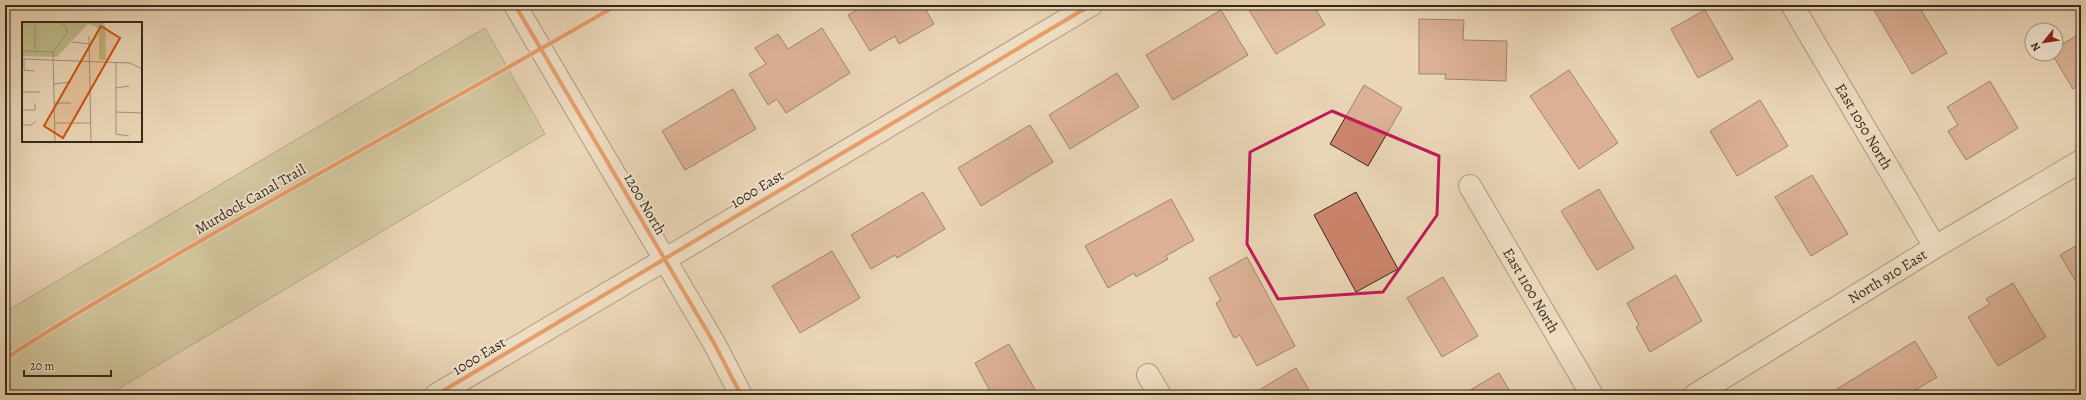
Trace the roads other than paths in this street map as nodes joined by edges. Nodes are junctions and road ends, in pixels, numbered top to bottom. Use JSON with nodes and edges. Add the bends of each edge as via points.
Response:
{"nodes":[{"id":1,"x":515,"y":5,"type":"edge"},
{"id":2,"x":1091,"y":5,"type":"edge"},
{"id":3,"x":1792,"y":5,"type":"edge"},
{"id":4,"x":2081,"y":161,"type":"edge"},
{"id":5,"x":1470,"y":186,"type":"dead end"},
{"id":6,"x":1935,"y":247,"type":"junction"},
{"id":7,"x":664,"y":260,"type":"junction"},
{"id":8,"x":1148,"y":375,"type":"dead end"},
{"id":9,"x":436,"y":395,"type":"edge"},
{"id":10,"x":741,"y":395,"type":"edge"},
{"id":11,"x":1160,"y":395,"type":"edge"},
{"id":12,"x":1592,"y":395,"type":"edge"},
{"id":13,"x":1695,"y":395,"type":"edge"}],
"edges":[{"from":1,"to":7,"type":"street","name":"1200 North"},
{"from":2,"to":7,"type":"street","name":"1000 East"},
{"from":3,"to":6,"type":"street","name":"East 1050 North"},
{"from":4,"to":6,"type":"street","name":"North 910 East"},
{"from":5,"to":12,"type":"street","name":"East 1100 North"},
{"from":6,"to":13,"type":"street","name":"North 910 East"},
{"from":7,"to":9,"type":"street","name":"1000 East"},
{"from":7,"to":10,"type":"street","name":"1200 North","via":[[714,343]]},
{"from":8,"to":11,"type":"street"}]}
